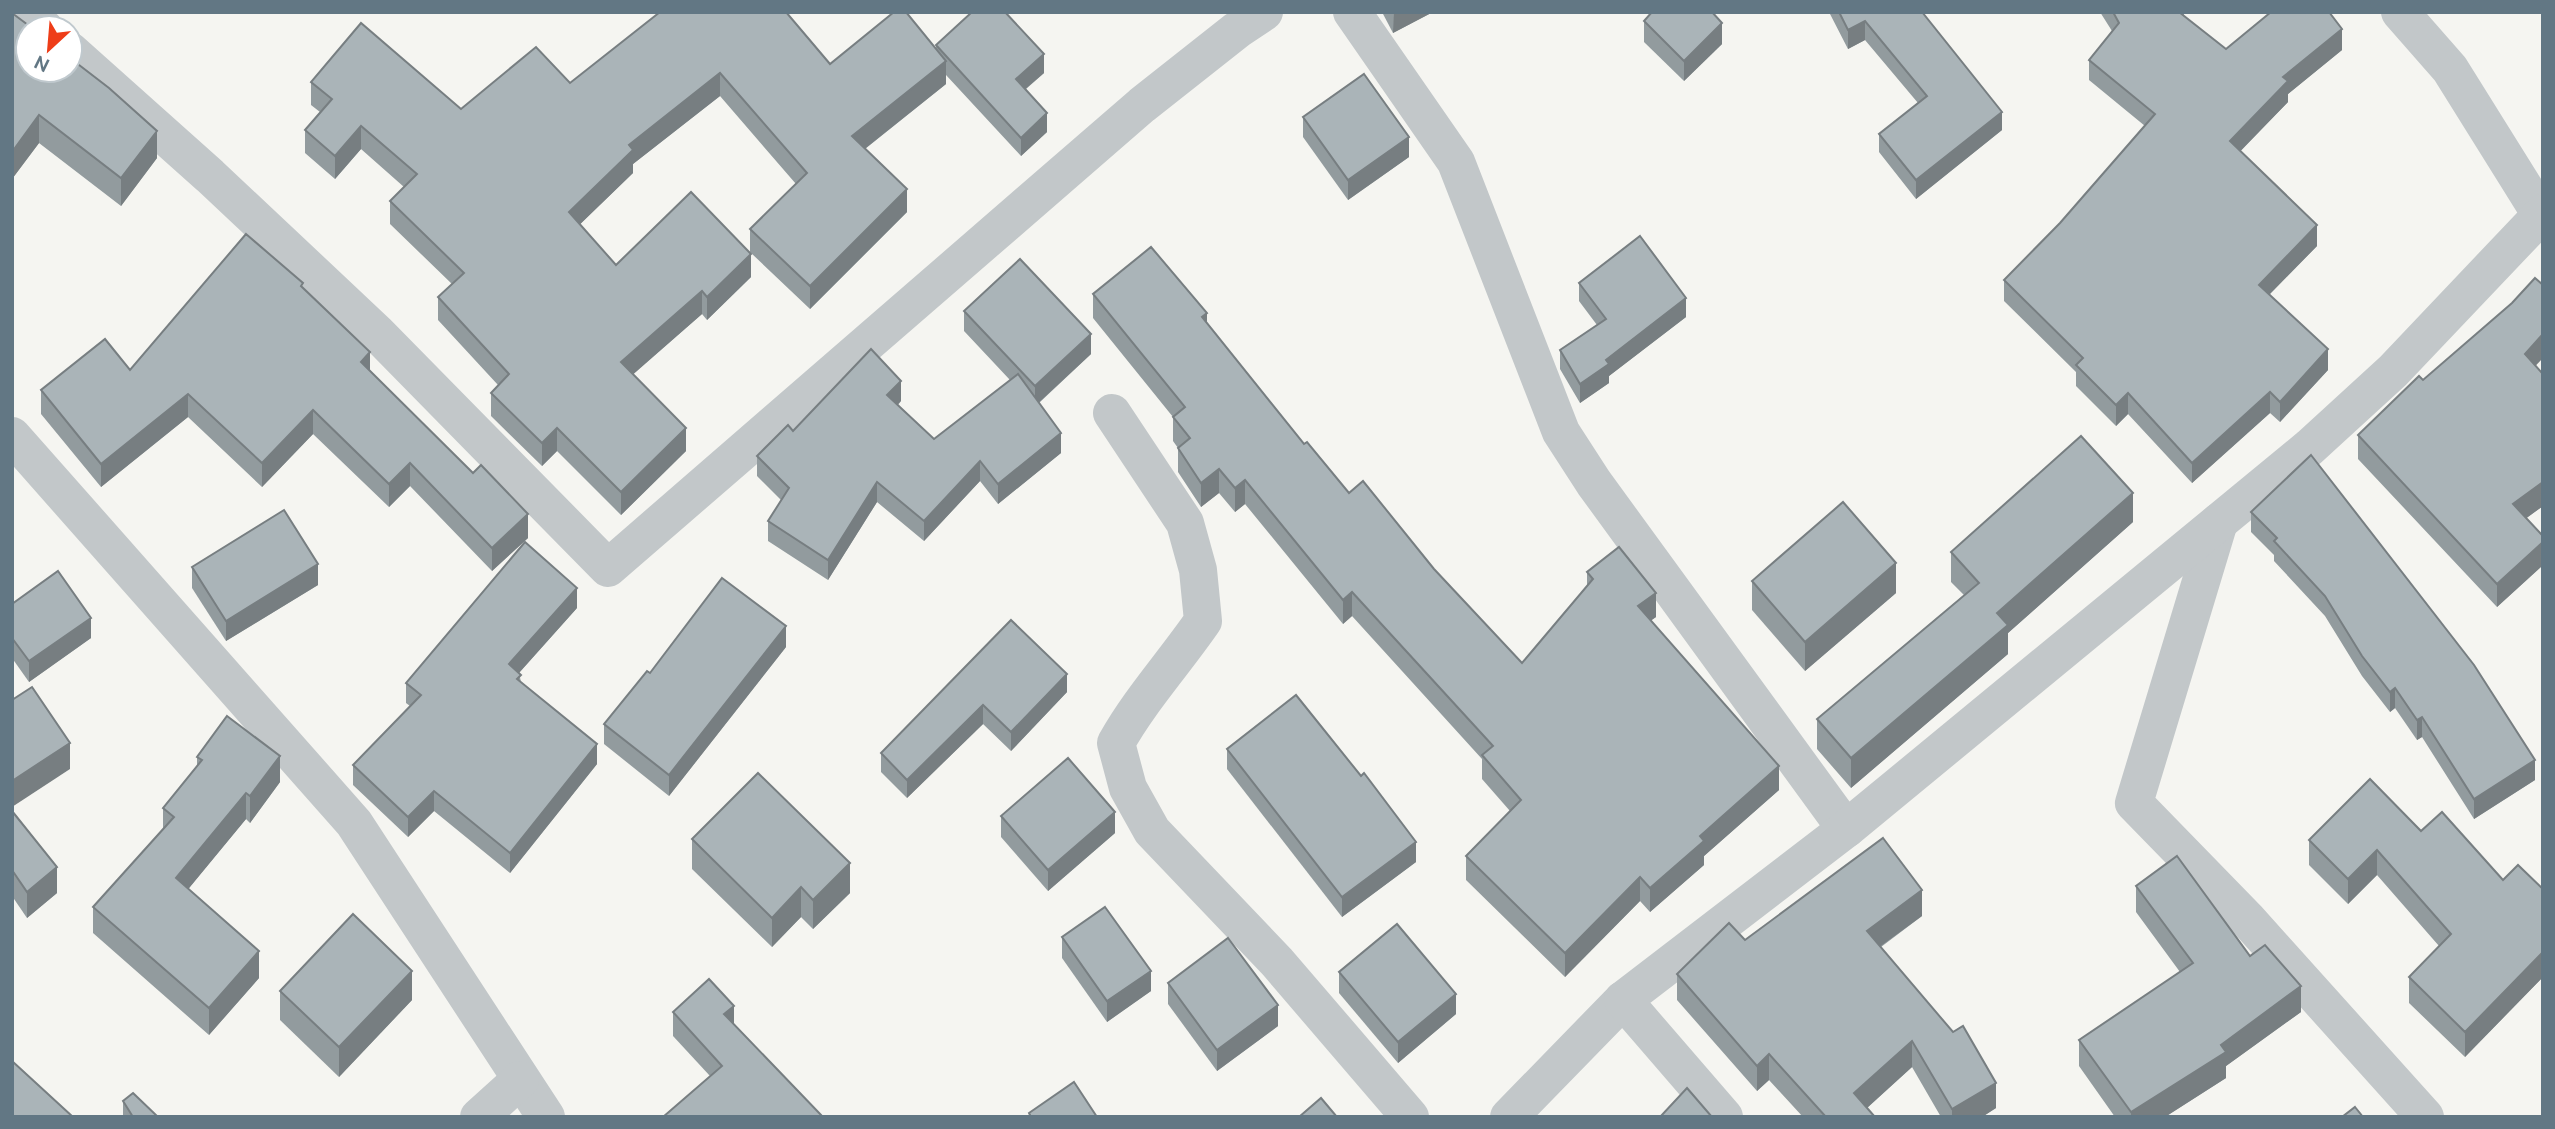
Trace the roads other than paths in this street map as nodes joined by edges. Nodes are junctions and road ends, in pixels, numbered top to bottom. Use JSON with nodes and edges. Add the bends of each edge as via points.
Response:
{"nodes":[{"id":1,"x":1264,"y":12,"type":"edge"},
{"id":2,"x":1352,"y":12,"type":"edge"},
{"id":3,"x":2400,"y":12,"type":"edge"},
{"id":4,"x":84,"y":64,"type":"edge"},
{"id":5,"x":2542,"y":215,"type":"edge"},
{"id":6,"x":1112,"y":413,"type":"dead end"},
{"id":7,"x":12,"y":436,"type":"edge"},
{"id":8,"x":2219,"y":522,"type":"junction"},
{"id":9,"x":1846,"y":829,"type":"junction"},
{"id":10,"x":1623,"y":1000,"type":"junction"},
{"id":11,"x":520,"y":1080,"type":"junction"},
{"id":12,"x":479,"y":1117,"type":"edge"},
{"id":13,"x":546,"y":1117,"type":"edge"},
{"id":14,"x":1410,"y":1117,"type":"edge"},
{"id":15,"x":1509,"y":1117,"type":"edge"},
{"id":16,"x":1724,"y":1117,"type":"edge"},
{"id":17,"x":2425,"y":1117,"type":"edge"}],
"edges":[{"from":1,"to":4,"type":"street","via":[[1142,105],[608,568],[377,333]]},
{"from":2,"to":9,"type":"street","via":[[1456,162],[1561,432],[1594,484]]},
{"from":3,"to":5,"type":"street","via":[[2450,69]]},
{"from":5,"to":8,"type":"street","via":[[2393,371]]},
{"from":6,"to":14,"type":"street","via":[[1185,523],[1198,570],[1203,621],[1115,743],[1128,788],[1152,831],[1278,962]]},
{"from":7,"to":11,"type":"street","via":[[354,823]]},
{"from":8,"to":9,"type":"street"},
{"from":8,"to":17,"type":"street","via":[[2134,803]]},
{"from":9,"to":10,"type":"street"},
{"from":10,"to":15,"type":"street"},
{"from":10,"to":16,"type":"street"},
{"from":11,"to":12,"type":"street"},
{"from":11,"to":13,"type":"street"}]}
